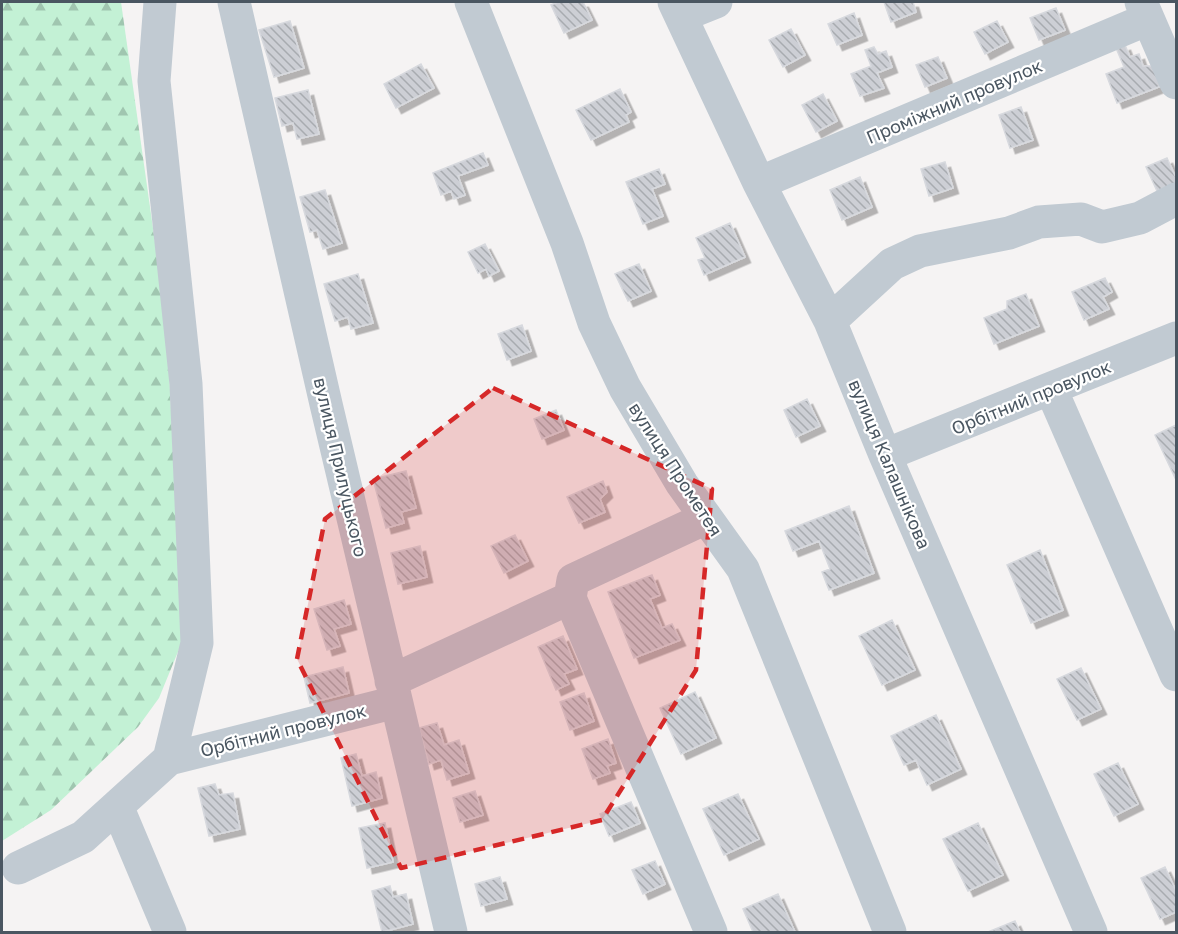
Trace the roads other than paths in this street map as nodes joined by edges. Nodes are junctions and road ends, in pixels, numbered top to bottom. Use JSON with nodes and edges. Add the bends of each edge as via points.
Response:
{"nodes":[{"id":1,"x":160,"y":2,"type":"edge"},
{"id":2,"x":234,"y":2,"type":"edge"},
{"id":3,"x":471,"y":2,"type":"edge"},
{"id":4,"x":716,"y":2,"type":"edge"},
{"id":5,"x":678,"y":9,"type":"edge"},
{"id":6,"x":1145,"y":10,"type":"edge"},
{"id":7,"x":1176,"y":83,"type":"edge"},
{"id":8,"x":759,"y":183,"type":"junction"},
{"id":9,"x":1176,"y":199,"type":"edge"},
{"id":10,"x":830,"y":321,"type":"junction"},
{"id":11,"x":1176,"y":338,"type":"edge"},
{"id":12,"x":1051,"y":388,"type":"junction"},
{"id":13,"x":885,"y":455,"type":"junction"},
{"id":14,"x":706,"y":518,"type":"junction"},
{"id":15,"x":570,"y":598,"type":"junction"},
{"id":16,"x":1176,"y":675,"type":"edge"},
{"id":17,"x":394,"y":691,"type":"junction"},
{"id":18,"x":169,"y":759,"type":"junction"},
{"id":19,"x":117,"y":806,"type":"junction"},
{"id":20,"x":18,"y":868,"type":"dead end"},
{"id":21,"x":170,"y":933,"type":"edge"},
{"id":22,"x":451,"y":933,"type":"edge"},
{"id":23,"x":711,"y":933,"type":"edge"},
{"id":24,"x":890,"y":933,"type":"edge"},
{"id":25,"x":1091,"y":933,"type":"edge"}],
"edges":[{"from":1,"to":18,"type":"street","via":[[154,81],[186,384],[197,643]]},
{"from":2,"to":17,"type":"street","name":"вулиця Прилуцького"},
{"from":3,"to":14,"type":"street","name":"вулиця Прометея","via":[[567,243],[594,323],[625,388]]},
{"from":4,"to":5,"type":"street"},
{"from":5,"to":8,"type":"street","name":"вулиця Калашнікова"},
{"from":6,"to":7,"type":"street"},
{"from":6,"to":8,"type":"street","name":"Проміжний провулок"},
{"from":8,"to":10,"type":"street","name":"вулиця Калашнікова"},
{"from":9,"to":10,"type":"street","via":[[1140,218],[1102,227],[1081,219],[1039,222],[1009,233],[920,251],[892,264]]},
{"from":10,"to":13,"type":"street","name":"вулиця Калашнікова"},
{"from":11,"to":12,"type":"street","name":"Орбітний провулок"},
{"from":12,"to":13,"type":"street","name":"Орбітний провулок"},
{"from":12,"to":16,"type":"street"},
{"from":13,"to":25,"type":"street","name":"вулиця Калашнікова"},
{"from":14,"to":15,"type":"street","via":[[573,580]]},
{"from":14,"to":24,"type":"street","name":"вулиця Прометея","via":[[743,569]]},
{"from":15,"to":17,"type":"street","name":"Орбітний провулок"},
{"from":15,"to":23,"type":"street"},
{"from":17,"to":18,"type":"street","name":"Орбітний провулок"},
{"from":17,"to":22,"type":"street","name":"вулиця Прилуцького"},
{"from":18,"to":19,"type":"street"},
{"from":19,"to":20,"type":"street","via":[[83,837]]},
{"from":19,"to":21,"type":"street"}]}
